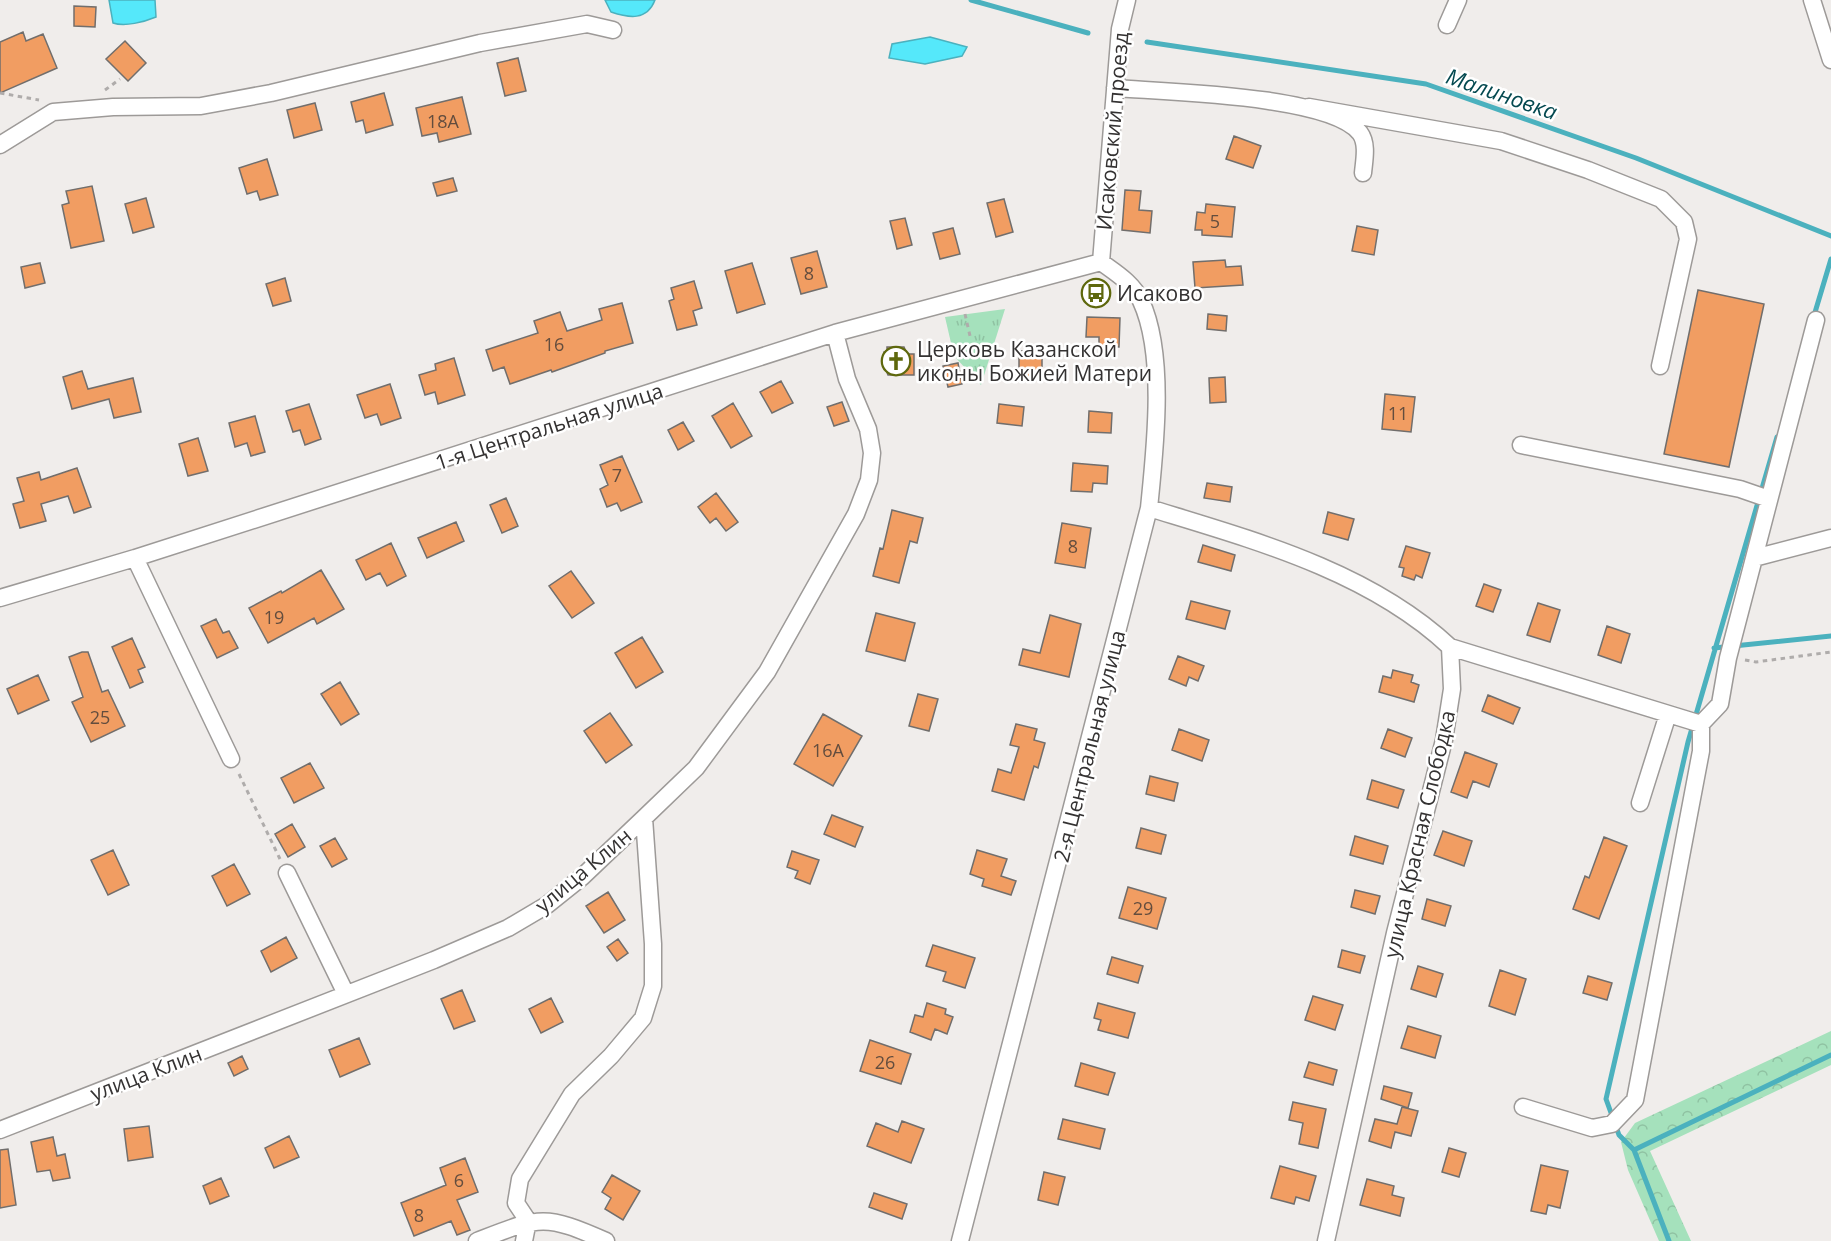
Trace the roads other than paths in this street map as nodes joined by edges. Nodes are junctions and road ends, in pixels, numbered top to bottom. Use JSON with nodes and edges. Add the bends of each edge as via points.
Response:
{"nodes":[{"id":1,"x":1127,"y":0,"type":"edge"},
{"id":2,"x":1458,"y":0,"type":"edge"},
{"id":3,"x":1812,"y":0,"type":"edge"},
{"id":4,"x":1447,"y":25,"type":"dead end"},
{"id":5,"x":613,"y":30,"type":"dead end"},
{"id":6,"x":1831,"y":60,"type":"edge"},
{"id":7,"x":1115,"y":88,"type":"junction"},
{"id":8,"x":1309,"y":107,"type":"junction"},
{"id":9,"x":0,"y":145,"type":"edge"},
{"id":10,"x":1363,"y":173,"type":"dead end"},
{"id":11,"x":1101,"y":262,"type":"junction"},
{"id":12,"x":1816,"y":320,"type":"dead end"},
{"id":13,"x":835,"y":333,"type":"junction"},
{"id":14,"x":1660,"y":366,"type":"dead end"},
{"id":15,"x":1521,"y":445,"type":"dead end"},
{"id":16,"x":1769,"y":499,"type":"junction"},
{"id":17,"x":1149,"y":508,"type":"junction"},
{"id":18,"x":1831,"y":538,"type":"edge"},
{"id":19,"x":135,"y":558,"type":"junction"},
{"id":20,"x":1754,"y":558,"type":"junction"},
{"id":21,"x":0,"y":598,"type":"edge"},
{"id":22,"x":1450,"y":647,"type":"junction"},
{"id":23,"x":1668,"y":714,"type":"junction"},
{"id":24,"x":1701,"y":724,"type":"junction"},
{"id":25,"x":231,"y":759,"type":"road end"},
{"id":26,"x":1640,"y":803,"type":"dead end"},
{"id":27,"x":644,"y":818,"type":"junction"},
{"id":28,"x":287,"y":873,"type":"road end"},
{"id":29,"x":346,"y":994,"type":"junction"},
{"id":30,"x":1523,"y":1107,"type":"dead end"},
{"id":31,"x":0,"y":1130,"type":"edge"},
{"id":32,"x":528,"y":1221,"type":"junction"},
{"id":33,"x":477,"y":1241,"type":"edge"},
{"id":34,"x":524,"y":1241,"type":"edge"},
{"id":35,"x":606,"y":1241,"type":"edge"},
{"id":36,"x":960,"y":1241,"type":"edge"},
{"id":37,"x":1326,"y":1241,"type":"edge"}],
"edges":[{"from":1,"to":7,"type":"street","name":"Исаковский проезд","via":[[1120,28]]},
{"from":2,"to":4,"type":"street"},
{"from":3,"to":6,"type":"street"},
{"from":5,"to":9,"type":"street","via":[[587,24],[480,43],[201,106],[53,112]]},
{"from":7,"to":8,"type":"street"},
{"from":7,"to":11,"type":"street","name":"Исаковский проезд"},
{"from":8,"to":10,"type":"street","via":[[1360,133],[1365,148]]},
{"from":8,"to":14,"type":"street","via":[[1501,141],[1661,199],[1684,222],[1688,240]]},
{"from":11,"to":13,"type":"street","name":"1-я Центральная улица"},
{"from":11,"to":17,"type":"street","name":"2-я Центральная улица","via":[[1126,281],[1140,299],[1150,327],[1157,419]]},
{"from":12,"to":16,"type":"street"},
{"from":13,"to":19,"type":"street","name":"1-я Центральная улица"},
{"from":13,"to":27,"type":"street","name":"улица Клин","via":[[868,429],[872,453],[869,480],[856,514],[768,672],[696,768]]},
{"from":15,"to":16,"type":"street","via":[[1740,489]]},
{"from":16,"to":20,"type":"street"},
{"from":17,"to":22,"type":"street","via":[[1255,541],[1339,576],[1396,604]]},
{"from":17,"to":36,"type":"street","name":"2-я Центральная улица"},
{"from":18,"to":20,"type":"street"},
{"from":19,"to":21,"type":"street","name":"1-я Центральная улица"},
{"from":19,"to":25,"type":"street"},
{"from":20,"to":24,"type":"street","via":[[1720,704]]},
{"from":22,"to":23,"type":"street"},
{"from":22,"to":37,"type":"street","name":"улица Красная Слободка","via":[[1452,689],[1444,740],[1395,933]]},
{"from":23,"to":24,"type":"street"},
{"from":23,"to":26,"type":"street"},
{"from":24,"to":30,"type":"street","via":[[1701,751],[1635,1100],[1612,1124],[1592,1128]]},
{"from":27,"to":29,"type":"street","name":"улица Клин","via":[[547,905],[508,928]]},
{"from":27,"to":32,"type":"street","via":[[654,944],[653,986],[643,1018],[572,1094],[520,1179],[516,1203]]},
{"from":28,"to":29,"type":"street"},
{"from":29,"to":31,"type":"street","name":"улица Клин"},
{"from":32,"to":33,"type":"street"},
{"from":32,"to":34,"type":"street"},
{"from":32,"to":35,"type":"street","via":[[569,1224]]}]}
